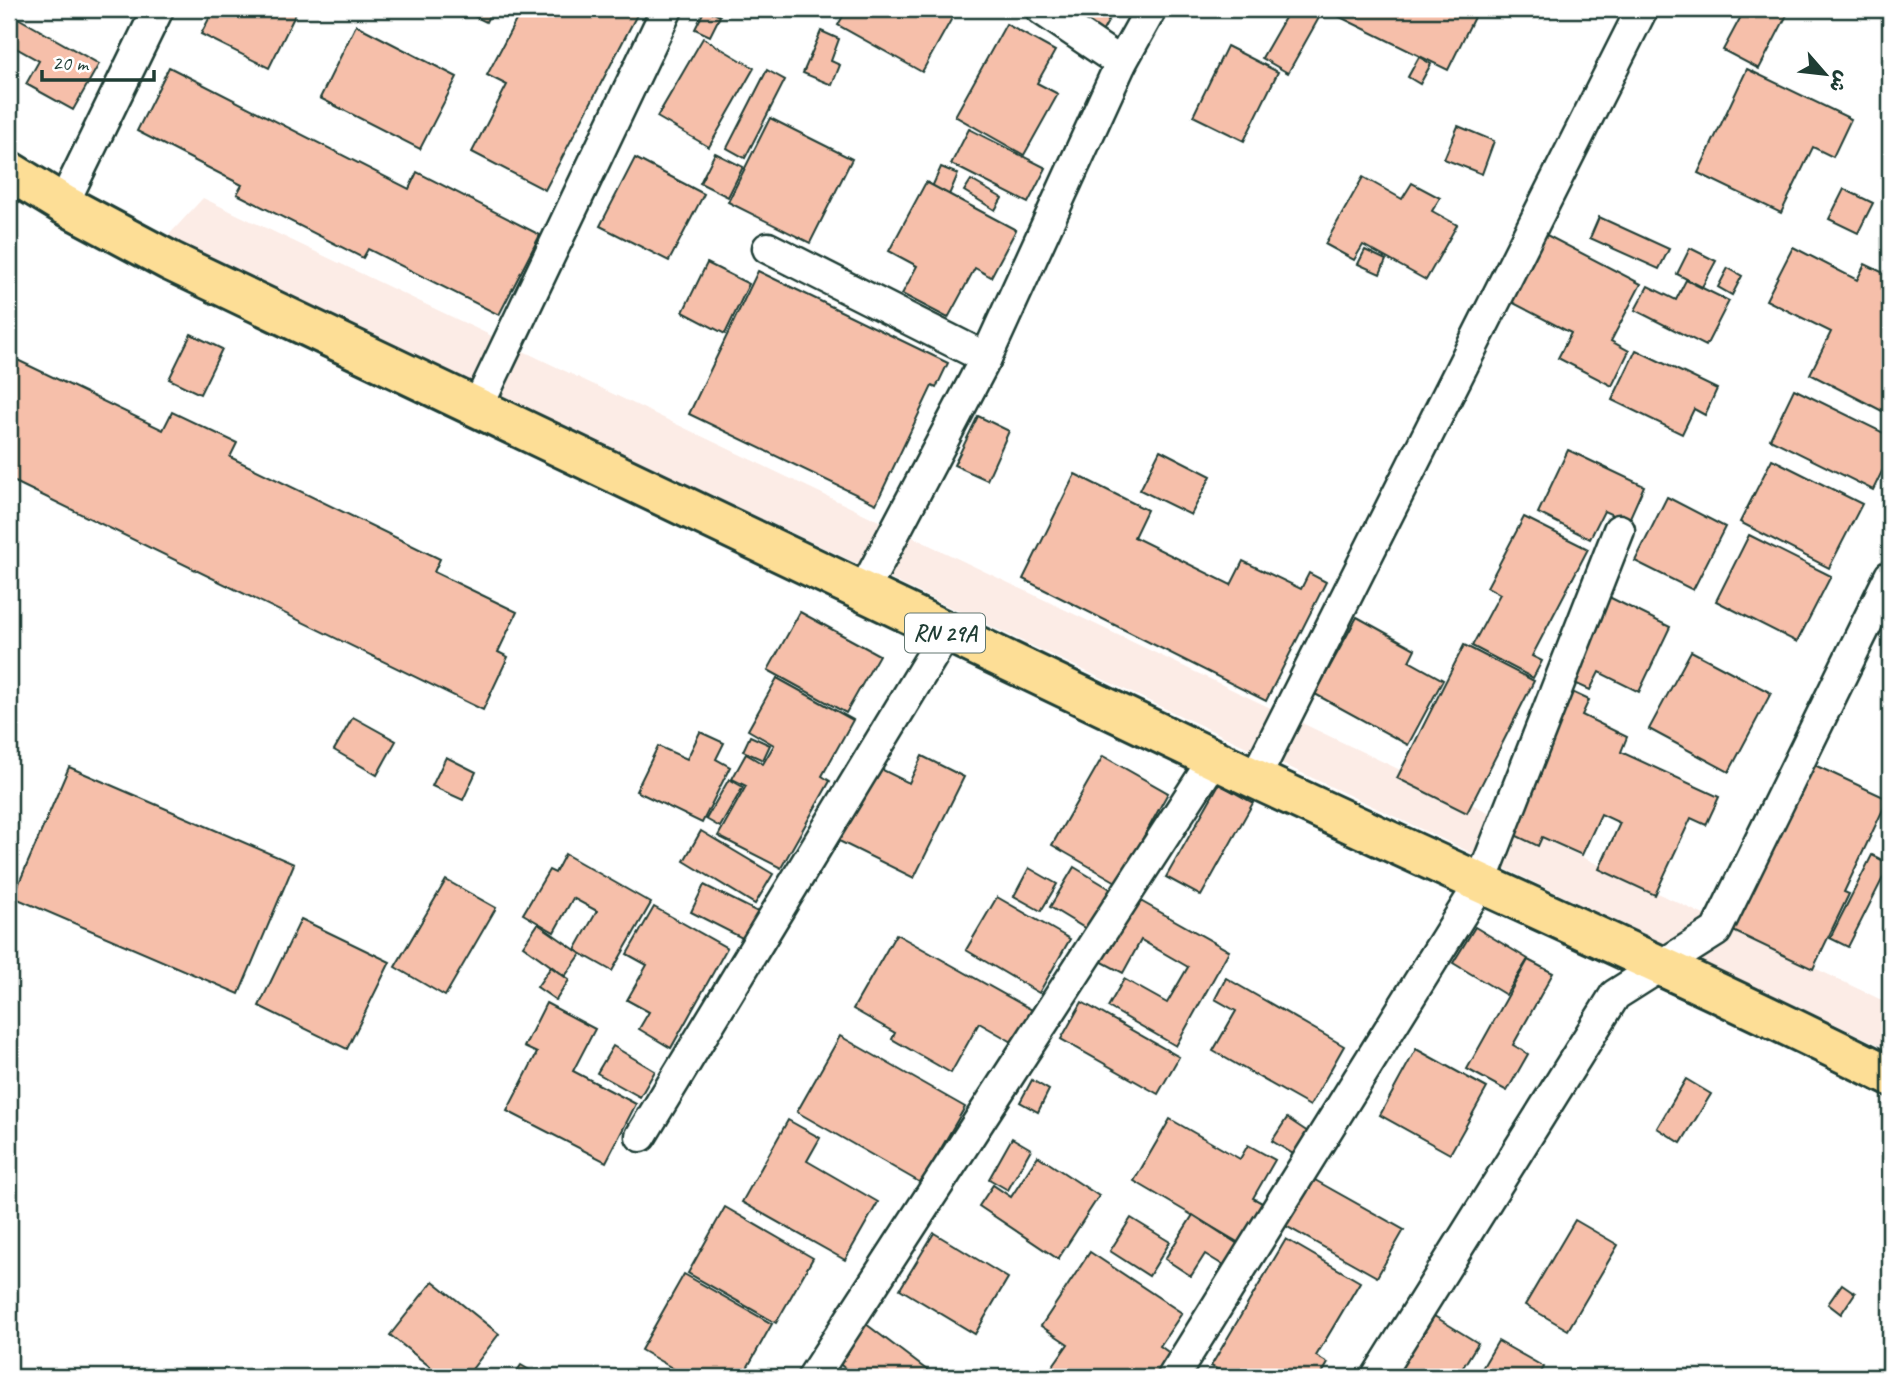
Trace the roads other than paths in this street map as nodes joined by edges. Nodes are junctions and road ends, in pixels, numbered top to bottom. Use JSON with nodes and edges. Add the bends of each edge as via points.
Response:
{"nodes":[{"id":1,"x":158,"y":9,"type":"edge"},
{"id":2,"x":667,"y":9,"type":"edge"},
{"id":3,"x":1041,"y":9,"type":"edge"},
{"id":4,"x":1151,"y":9,"type":"edge"},
{"id":5,"x":1642,"y":9,"type":"edge"},
{"id":6,"x":1121,"y":63,"type":"junction"},
{"id":7,"x":9,"y":172,"type":"edge"},
{"id":8,"x":63,"y":204,"type":"junction"},
{"id":9,"x":768,"y":247,"type":"dead end"},
{"id":10,"x":986,"y":358,"type":"junction"},
{"id":11,"x":477,"y":408,"type":"junction"},
{"id":12,"x":1619,"y":530,"type":"dead end"},
{"id":13,"x":1890,"y":576,"type":"edge"},
{"id":14,"x":862,"y":594,"type":"junction"},
{"id":15,"x":946,"y":634,"type":"junction"},
{"id":16,"x":1214,"y":759,"type":"junction"},
{"id":17,"x":1255,"y":778,"type":"junction"},
{"id":18,"x":1480,"y":884,"type":"junction"},
{"id":19,"x":1662,"y":966,"type":"junction"},
{"id":20,"x":1888,"y":1070,"type":"edge"},
{"id":21,"x":641,"y":1136,"type":"dead end"},
{"id":22,"x":813,"y":1377,"type":"edge"},
{"id":23,"x":1173,"y":1377,"type":"edge"},
{"id":24,"x":1377,"y":1377,"type":"edge"}],
"edges":[{"from":1,"to":8,"type":"street"},
{"from":2,"to":11,"type":"street"},
{"from":3,"to":6,"type":"street"},
{"from":4,"to":6,"type":"street"},
{"from":5,"to":17,"type":"street"},
{"from":6,"to":10,"type":"street"},
{"from":7,"to":8,"type":"main road","number":"RN 29A"},
{"from":8,"to":11,"type":"main road","number":"RN 29A","via":[[170,261]]},
{"from":9,"to":10,"type":"street"},
{"from":10,"to":14,"type":"street"},
{"from":11,"to":14,"type":"main road","number":"RN 29A"},
{"from":12,"to":18,"type":"street"},
{"from":13,"to":19,"type":"street","via":[[1716,931]]},
{"from":14,"to":15,"type":"main road","number":"RN 29A"},
{"from":15,"to":16,"type":"main road","number":"RN 29A"},
{"from":15,"to":21,"type":"street"},
{"from":16,"to":17,"type":"main road","number":"RN 29A"},
{"from":16,"to":22,"type":"street"},
{"from":17,"to":18,"type":"main road","number":"RN 29A"},
{"from":18,"to":19,"type":"main road","number":"RN 29A"},
{"from":18,"to":23,"type":"street"},
{"from":19,"to":20,"type":"main road","number":"RN 29A"},
{"from":19,"to":24,"type":"street","via":[[1615,995]]}]}
